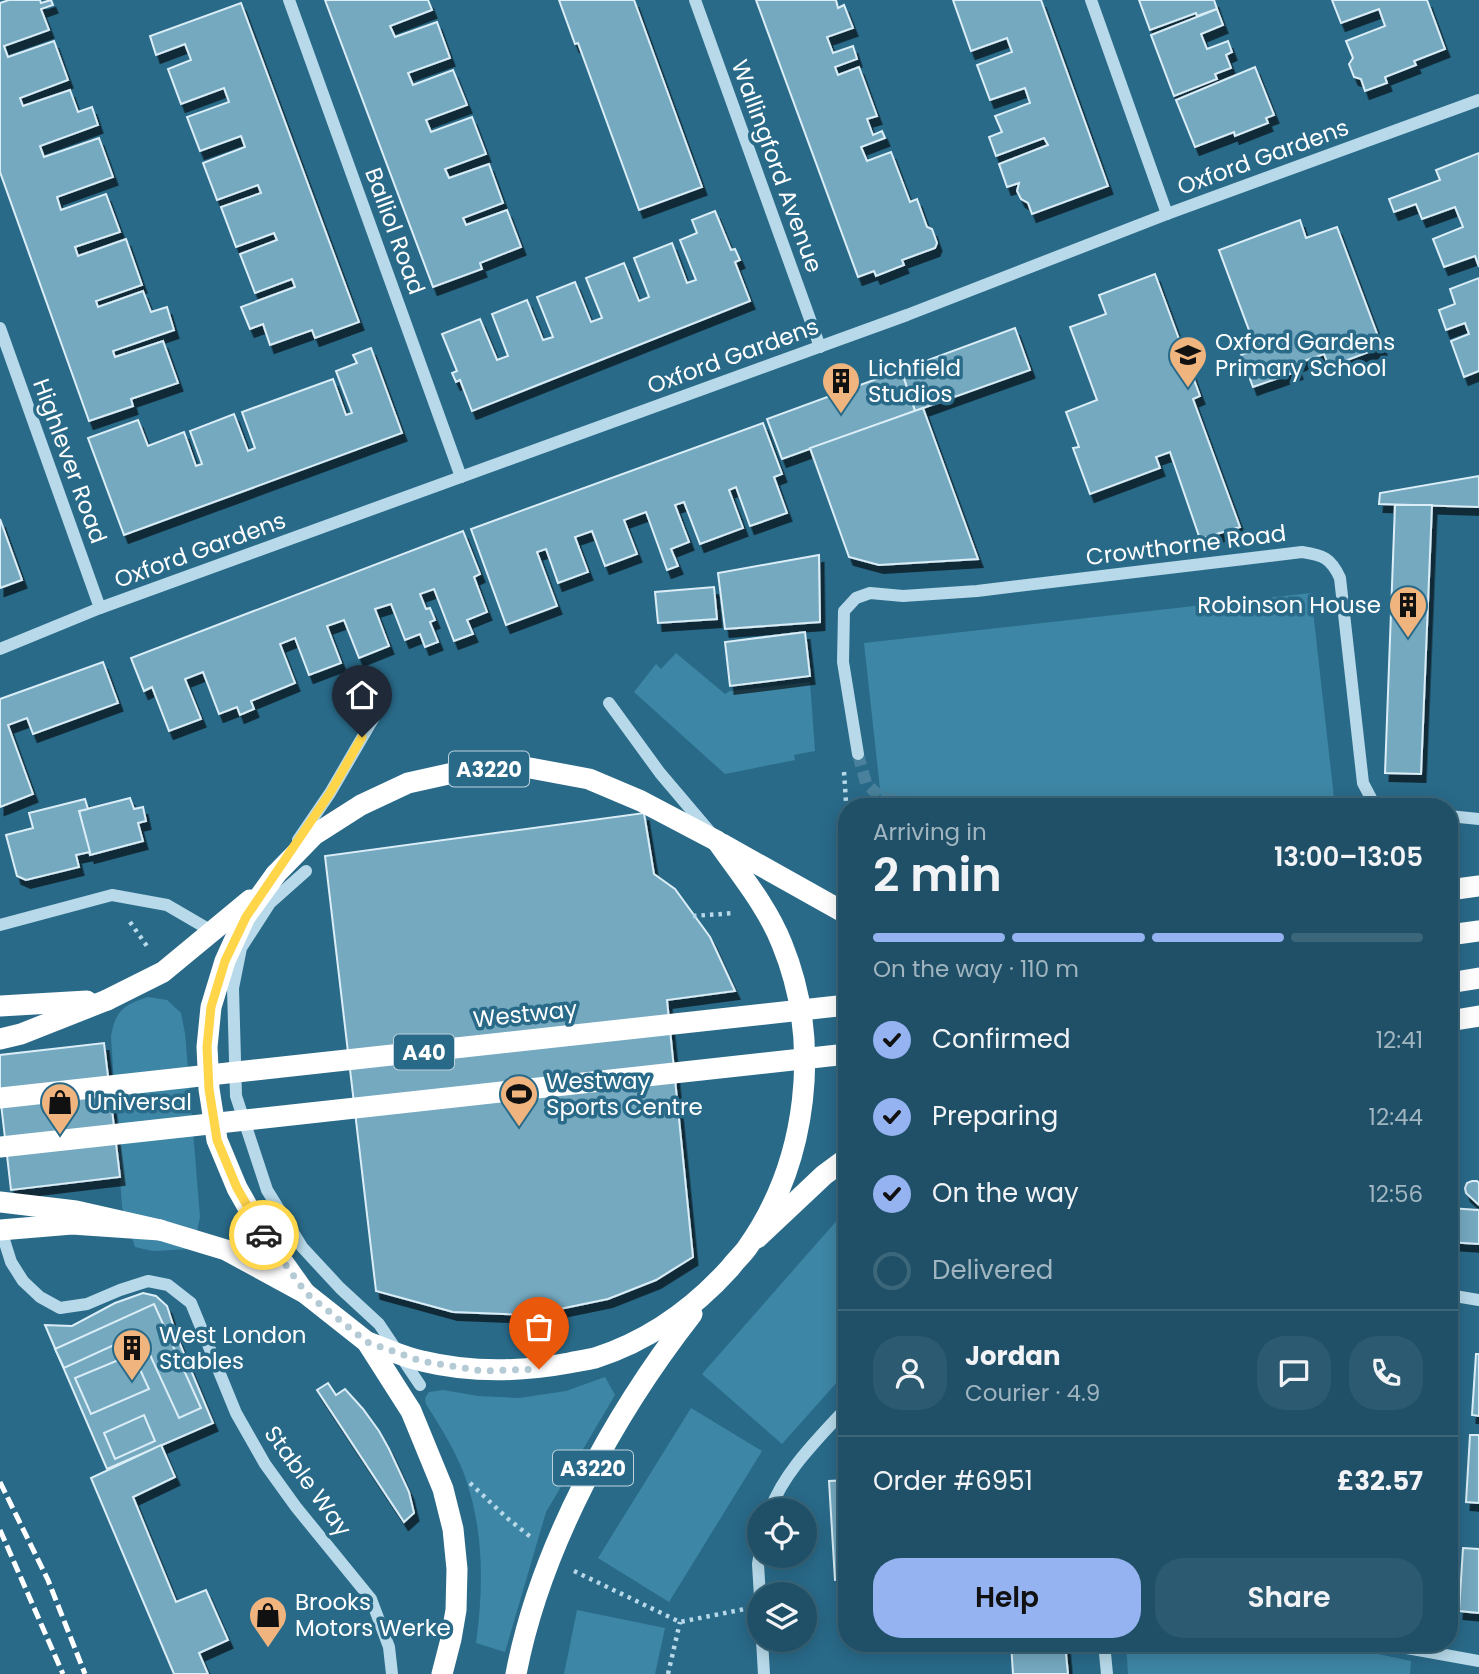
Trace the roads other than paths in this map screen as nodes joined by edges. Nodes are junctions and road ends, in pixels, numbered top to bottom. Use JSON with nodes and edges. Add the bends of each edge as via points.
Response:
{"nodes":[{"id":1,"x":289,"y":0,"type":"edge"},
{"id":2,"x":695,"y":0,"type":"edge"},
{"id":3,"x":1091,"y":0,"type":"edge"},
{"id":4,"x":1479,"y":100,"type":"edge"},
{"id":5,"x":1167,"y":215,"type":"junction"},
{"id":6,"x":0,"y":328,"type":"edge"},
{"id":7,"x":820,"y":347,"type":"junction"},
{"id":8,"x":461,"y":477,"type":"junction"},
{"id":9,"x":100,"y":608,"type":"junction"},
{"id":10,"x":0,"y":649,"type":"edge"},
{"id":11,"x":608,"y":703,"type":"dead end"},
{"id":12,"x":373,"y":719,"type":"dead end"},
{"id":13,"x":858,"y":754,"type":"tunnel mouth"},
{"id":14,"x":1371,"y":798,"type":"edge"},
{"id":15,"x":1458,"y":817,"type":"edge"},
{"id":16,"x":1479,"y":819,"type":"edge"},
{"id":17,"x":717,"y":841,"type":"junction"},
{"id":18,"x":306,"y":871,"type":"dead end"},
{"id":19,"x":276,"y":874,"type":"junction"},
{"id":20,"x":1479,"y":886,"type":"edge"},
{"id":21,"x":1458,"y":889,"type":"edge"},
{"id":22,"x":838,"y":909,"type":"edge"},
{"id":23,"x":0,"y":925,"type":"edge"},
{"id":24,"x":1479,"y":931,"type":"edge"},
{"id":25,"x":1458,"y":934,"type":"edge"},
{"id":26,"x":242,"y":948,"type":"junction"},
{"id":27,"x":1479,"y":978,"type":"edge"},
{"id":28,"x":1458,"y":982,"type":"edge"},
{"id":29,"x":107,"y":1000,"type":"junction"},
{"id":30,"x":0,"y":1006,"type":"edge"},
{"id":31,"x":838,"y":1006,"type":"edge"},
{"id":32,"x":1479,"y":1016,"type":"edge"},
{"id":33,"x":1458,"y":1020,"type":"edge"},
{"id":34,"x":0,"y":1039,"type":"edge"},
{"id":35,"x":838,"y":1055,"type":"edge"},
{"id":36,"x":0,"y":1098,"type":"edge"},
{"id":37,"x":0,"y":1147,"type":"edge"},
{"id":38,"x":838,"y":1165,"type":"edge"},
{"id":39,"x":0,"y":1202,"type":"edge"},
{"id":40,"x":0,"y":1228,"type":"edge"},
{"id":41,"x":160,"y":1230,"type":"junction"},
{"id":42,"x":747,"y":1248,"type":"junction"},
{"id":43,"x":715,"y":1284,"type":"junction"},
{"id":44,"x":306,"y":1293,"type":"junction"},
{"id":45,"x":1458,"y":1296,"type":"edge"},
{"id":46,"x":1479,"y":1300,"type":"edge"},
{"id":47,"x":367,"y":1342,"type":"junction"},
{"id":48,"x":420,"y":1385,"type":"dead end"},
{"id":49,"x":838,"y":1417,"type":"edge"},
{"id":50,"x":774,"y":1498,"type":"edge"},
{"id":51,"x":763,"y":1652,"type":"edge"},
{"id":52,"x":1105,"y":1652,"type":"edge"},
{"id":53,"x":1429,"y":1652,"type":"edge"},
{"id":54,"x":1479,"y":1661,"type":"edge"},
{"id":55,"x":392,"y":1674,"type":"edge"},
{"id":56,"x":442,"y":1674,"type":"edge"},
{"id":57,"x":516,"y":1674,"type":"edge"},
{"id":58,"x":764,"y":1674,"type":"edge"},
{"id":59,"x":1107,"y":1674,"type":"edge"}],
"edges":[{"from":1,"to":8,"type":"street","name":"Balliol Road"},
{"from":2,"to":7,"type":"street","name":"Wallingford Avenue"},
{"from":3,"to":5,"type":"street"},
{"from":4,"to":5,"type":"street","name":"Oxford Gardens"},
{"from":5,"to":7,"type":"street","name":"Oxford Gardens"},
{"from":6,"to":9,"type":"street","name":"Highlever Road"},
{"from":7,"to":8,"type":"street","name":"Oxford Gardens"},
{"from":8,"to":9,"type":"street","name":"Oxford Gardens"},
{"from":9,"to":10,"type":"street","name":"Oxford Gardens"},
{"from":11,"to":17,"type":"street"},
{"from":12,"to":19,"type":"street"},
{"from":13,"to":14,"type":"street","name":"Crowthorne Road","via":[[843,662],[844,611],[856,598],[870,593],[902,596],[977,591],[1302,552],[1320,555],[1334,564],[1340,578],[1363,783]]},
{"from":15,"to":16,"type":"street"},
{"from":17,"to":19,"type":"highway","number":"A3220","via":[[589,779],[530,768],[471,769],[408,783],[361,804],[314,835]]},
{"from":17,"to":22,"type":"highway","bridge":true},
{"from":17,"to":42,"type":"highway","number":"A3220","bridge":true,"via":[[759,900],[782,943],[804,1030],[803,1089],[789,1165]]},
{"from":18,"to":26,"type":"street","via":[[270,903]]},
{"from":19,"to":29,"type":"highway","bridge":true,"via":[[163,972]]},
{"from":19,"to":44,"type":"highway","number":"A3220","bridge":true,"via":[[246,917],[214,996],[207,1047],[209,1089],[217,1140],[237,1188],[263,1234]]},
{"from":20,"to":21,"type":"highway"},
{"from":23,"to":26,"type":"street","via":[[112,895],[167,905]]},
{"from":24,"to":25,"type":"highway"},
{"from":26,"to":48,"type":"street","via":[[233,988],[236,1096],[267,1190],[302,1247],[379,1324]]},
{"from":27,"to":28,"type":"highway"},
{"from":29,"to":30,"type":"highway"},
{"from":29,"to":34,"type":"highway"},
{"from":31,"to":36,"type":"highway","name":"Westway","number":"A40","bridge":true},
{"from":32,"to":33,"type":"highway"},
{"from":35,"to":37,"type":"highway","number":"A40","bridge":true},
{"from":38,"to":42,"type":"highway","bridge":true},
{"from":39,"to":41,"type":"highway","bridge":true,"via":[[76,1211]]},
{"from":40,"to":41,"type":"highway","bridge":true,"via":[[72,1224]]},
{"from":40,"to":55,"type":"street","name":"Stable Way","via":[[23,1281],[60,1308],[87,1304],[148,1281],[168,1285],[191,1303],[236,1413],[265,1464],[371,1599],[389,1647]]},
{"from":41,"to":44,"type":"highway","bridge":true,"via":[[226,1250]]},
{"from":42,"to":43,"type":"highway","number":"A3220","bridge":true},
{"from":43,"to":47,"type":"highway","number":"A3220","bridge":true,"via":[[675,1318],[636,1342],[593,1358],[539,1369],[483,1371],[421,1361]]},
{"from":43,"to":57,"type":"highway","number":"A3220","bridge":true,"via":[[667,1346],[581,1489],[546,1567]]},
{"from":44,"to":47,"type":"highway","number":"A3220"},
{"from":45,"to":46,"type":"street"},
{"from":47,"to":56,"type":"highway","number":"A3220","via":[[411,1411],[443,1489],[453,1529],[456,1610]]},
{"from":49,"to":50,"type":"street","via":[[797,1463]]},
{"from":51,"to":58,"type":"street"},
{"from":52,"to":59,"type":"street"},
{"from":53,"to":54,"type":"street"}]}
